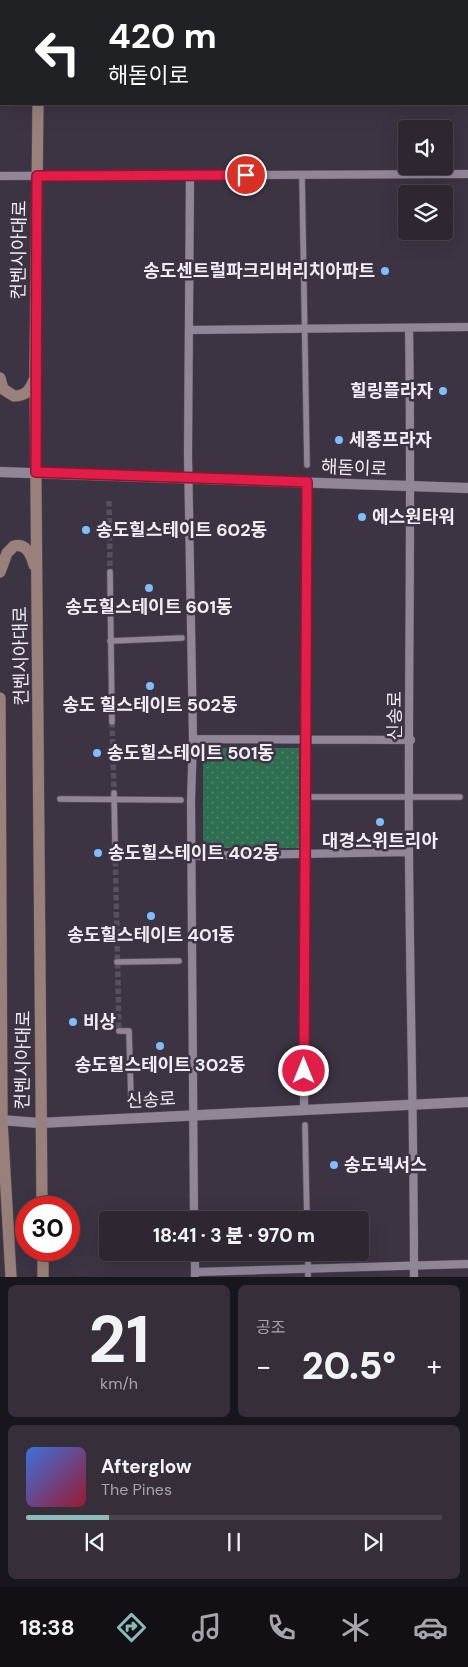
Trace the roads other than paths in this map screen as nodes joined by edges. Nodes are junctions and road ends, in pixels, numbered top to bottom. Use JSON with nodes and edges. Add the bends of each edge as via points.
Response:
{"nodes":[{"id":1,"x":38,"y":105,"type":"edge"},
{"id":2,"x":468,"y":174,"type":"edge"},
{"id":3,"x":190,"y":175,"type":"junction"},
{"id":4,"x":302,"y":175,"type":"junction"},
{"id":5,"x":0,"y":176,"type":"edge"},
{"id":6,"x":37,"y":176,"type":"junction"},
{"id":7,"x":468,"y":327,"type":"edge"},
{"id":8,"x":409,"y":328,"type":"junction"},
{"id":9,"x":304,"y":329,"type":"junction"},
{"id":10,"x":189,"y":330,"type":"junction"},
{"id":11,"x":35,"y":366,"type":"junction"},
{"id":12,"x":0,"y":378,"type":"edge"},
{"id":13,"x":306,"y":465,"type":"dead end"},
{"id":14,"x":0,"y":472,"type":"edge"},
{"id":15,"x":36,"y":472,"type":"junction"},
{"id":16,"x":188,"y":478,"type":"junction"},
{"id":17,"x":307,"y":482,"type":"junction"},
{"id":18,"x":412,"y":486,"type":"junction"},
{"id":19,"x":468,"y":488,"type":"edge"},
{"id":20,"x":0,"y":572,"type":"edge"},
{"id":21,"x":110,"y":572,"type":"tunnel mouth"},
{"id":22,"x":37,"y":579,"type":"junction"},
{"id":23,"x":182,"y":638,"type":"dead end"},
{"id":24,"x":110,"y":641,"type":"junction"},
{"id":25,"x":0,"y":698,"type":"edge"},
{"id":26,"x":112,"y":722,"type":"tunnel mouth"},
{"id":27,"x":193,"y":739,"type":"junction"},
{"id":28,"x":306,"y":739,"type":"junction"},
{"id":29,"x":411,"y":740,"type":"junction"},
{"id":30,"x":114,"y":793,"type":"tunnel mouth"},
{"id":31,"x":410,"y":796,"type":"junction"},
{"id":32,"x":306,"y":797,"type":"junction"},
{"id":33,"x":460,"y":797,"type":"dead end"},
{"id":34,"x":60,"y":799,"type":"dead end"},
{"id":35,"x":182,"y":800,"type":"dead end"},
{"id":36,"x":115,"y":844,"type":"tunnel mouth"},
{"id":37,"x":409,"y":852,"type":"junction"},
{"id":38,"x":306,"y":853,"type":"junction"},
{"id":39,"x":192,"y":856,"type":"junction"},
{"id":40,"x":179,"y":961,"type":"dead end"},
{"id":41,"x":117,"y":962,"type":"dead end"},
{"id":42,"x":119,"y":1031,"type":"tunnel mouth"},
{"id":43,"x":131,"y":1099,"type":"dead end"},
{"id":44,"x":468,"y":1102,"type":"edge"},
{"id":45,"x":414,"y":1104,"type":"junction"},
{"id":46,"x":304,"y":1109,"type":"junction"},
{"id":47,"x":193,"y":1115,"type":"junction"},
{"id":48,"x":1,"y":1120,"type":"edge"},
{"id":49,"x":39,"y":1123,"type":"junction"},
{"id":50,"x":305,"y":1124,"type":"dead end"},
{"id":51,"x":42,"y":1196,"type":"edge"},
{"id":52,"x":194,"y":1211,"type":"edge"},
{"id":53,"x":307,"y":1211,"type":"edge"},
{"id":54,"x":43,"y":1261,"type":"edge"},
{"id":55,"x":195,"y":1261,"type":"edge"},
{"id":56,"x":308,"y":1261,"type":"edge"},
{"id":57,"x":414,"y":1264,"type":"junction"},
{"id":58,"x":468,"y":1264,"type":"edge"},
{"id":59,"x":308,"y":1267,"type":"junction"},
{"id":60,"x":195,"y":1274,"type":"edge"},
{"id":61,"x":11,"y":1277,"type":"edge"},
{"id":62,"x":43,"y":1277,"type":"edge"},
{"id":63,"x":308,"y":1277,"type":"edge"},
{"id":64,"x":414,"y":1277,"type":"edge"}],
"edges":[{"from":1,"to":6,"type":"main road","name":"컨벤시아대로"},
{"from":2,"to":4,"type":"street"},
{"from":3,"to":4,"type":"street"},
{"from":3,"to":6,"type":"street"},
{"from":3,"to":10,"type":"street"},
{"from":4,"to":9,"type":"street"},
{"from":5,"to":6,"type":"street"},
{"from":6,"to":11,"type":"main road","name":"컨벤시아대로"},
{"from":7,"to":8,"type":"street"},
{"from":8,"to":9,"type":"street"},
{"from":8,"to":18,"type":"street","name":"신송로"},
{"from":9,"to":10,"type":"street"},
{"from":9,"to":13,"type":"street"},
{"from":10,"to":16,"type":"street"},
{"from":11,"to":12,"type":"main road","via":[[30,390],[24,395],[7,393]]},
{"from":11,"to":15,"type":"main road","name":"컨벤시아대로"},
{"from":14,"to":15,"type":"street","name":"해돋이로"},
{"from":15,"to":16,"type":"street","name":"해돋이로"},
{"from":15,"to":22,"type":"main road","name":"컨벤시아대로"},
{"from":16,"to":17,"type":"street","name":"해돋이로"},
{"from":16,"to":27,"type":"street"},
{"from":17,"to":18,"type":"street","name":"해돋이로"},
{"from":17,"to":28,"type":"street"},
{"from":18,"to":19,"type":"street","name":"해돋이로"},
{"from":18,"to":29,"type":"street","name":"신송로"},
{"from":20,"to":22,"type":"main road","via":[[10,548],[20,545],[32,557]]},
{"from":21,"to":24,"type":"street"},
{"from":22,"to":49,"type":"main road","name":"컨벤시아대로","via":[[41,953]]},
{"from":23,"to":24,"type":"street"},
{"from":24,"to":26,"type":"street"},
{"from":25,"to":48,"type":"main road","name":"컨벤시아대로"},
{"from":27,"to":28,"type":"street"},
{"from":27,"to":39,"type":"street"},
{"from":28,"to":29,"type":"street"},
{"from":28,"to":32,"type":"street"},
{"from":29,"to":31,"type":"street","name":"신송로"},
{"from":30,"to":36,"type":"street"},
{"from":31,"to":32,"type":"street"},
{"from":31,"to":33,"type":"street"},
{"from":31,"to":37,"type":"street","name":"신송로"},
{"from":32,"to":38,"type":"street"},
{"from":34,"to":35,"type":"street"},
{"from":37,"to":38,"type":"street"},
{"from":37,"to":45,"type":"street","name":"신송로"},
{"from":38,"to":39,"type":"street"},
{"from":38,"to":46,"type":"street"},
{"from":39,"to":47,"type":"street"},
{"from":40,"to":41,"type":"street"},
{"from":42,"to":43,"type":"street","via":[[129,1031]]},
{"from":44,"to":45,"type":"street","name":"신송로"},
{"from":45,"to":46,"type":"street","name":"신송로"},
{"from":45,"to":57,"type":"street"},
{"from":46,"to":47,"type":"street","name":"신송로"},
{"from":47,"to":49,"type":"street","name":"신송로"},
{"from":47,"to":52,"type":"street"},
{"from":48,"to":49,"type":"street","name":"신송로"},
{"from":48,"to":61,"type":"main road","name":"컨벤시아대로"},
{"from":49,"to":51,"type":"main road","name":"컨벤시아대로"},
{"from":50,"to":53,"type":"street"},
{"from":54,"to":62,"type":"main road"},
{"from":55,"to":60,"type":"street"},
{"from":56,"to":59,"type":"street"},
{"from":57,"to":58,"type":"street"},
{"from":57,"to":59,"type":"street"},
{"from":57,"to":64,"type":"street"},
{"from":59,"to":60,"type":"street"},
{"from":59,"to":63,"type":"street"}]}
